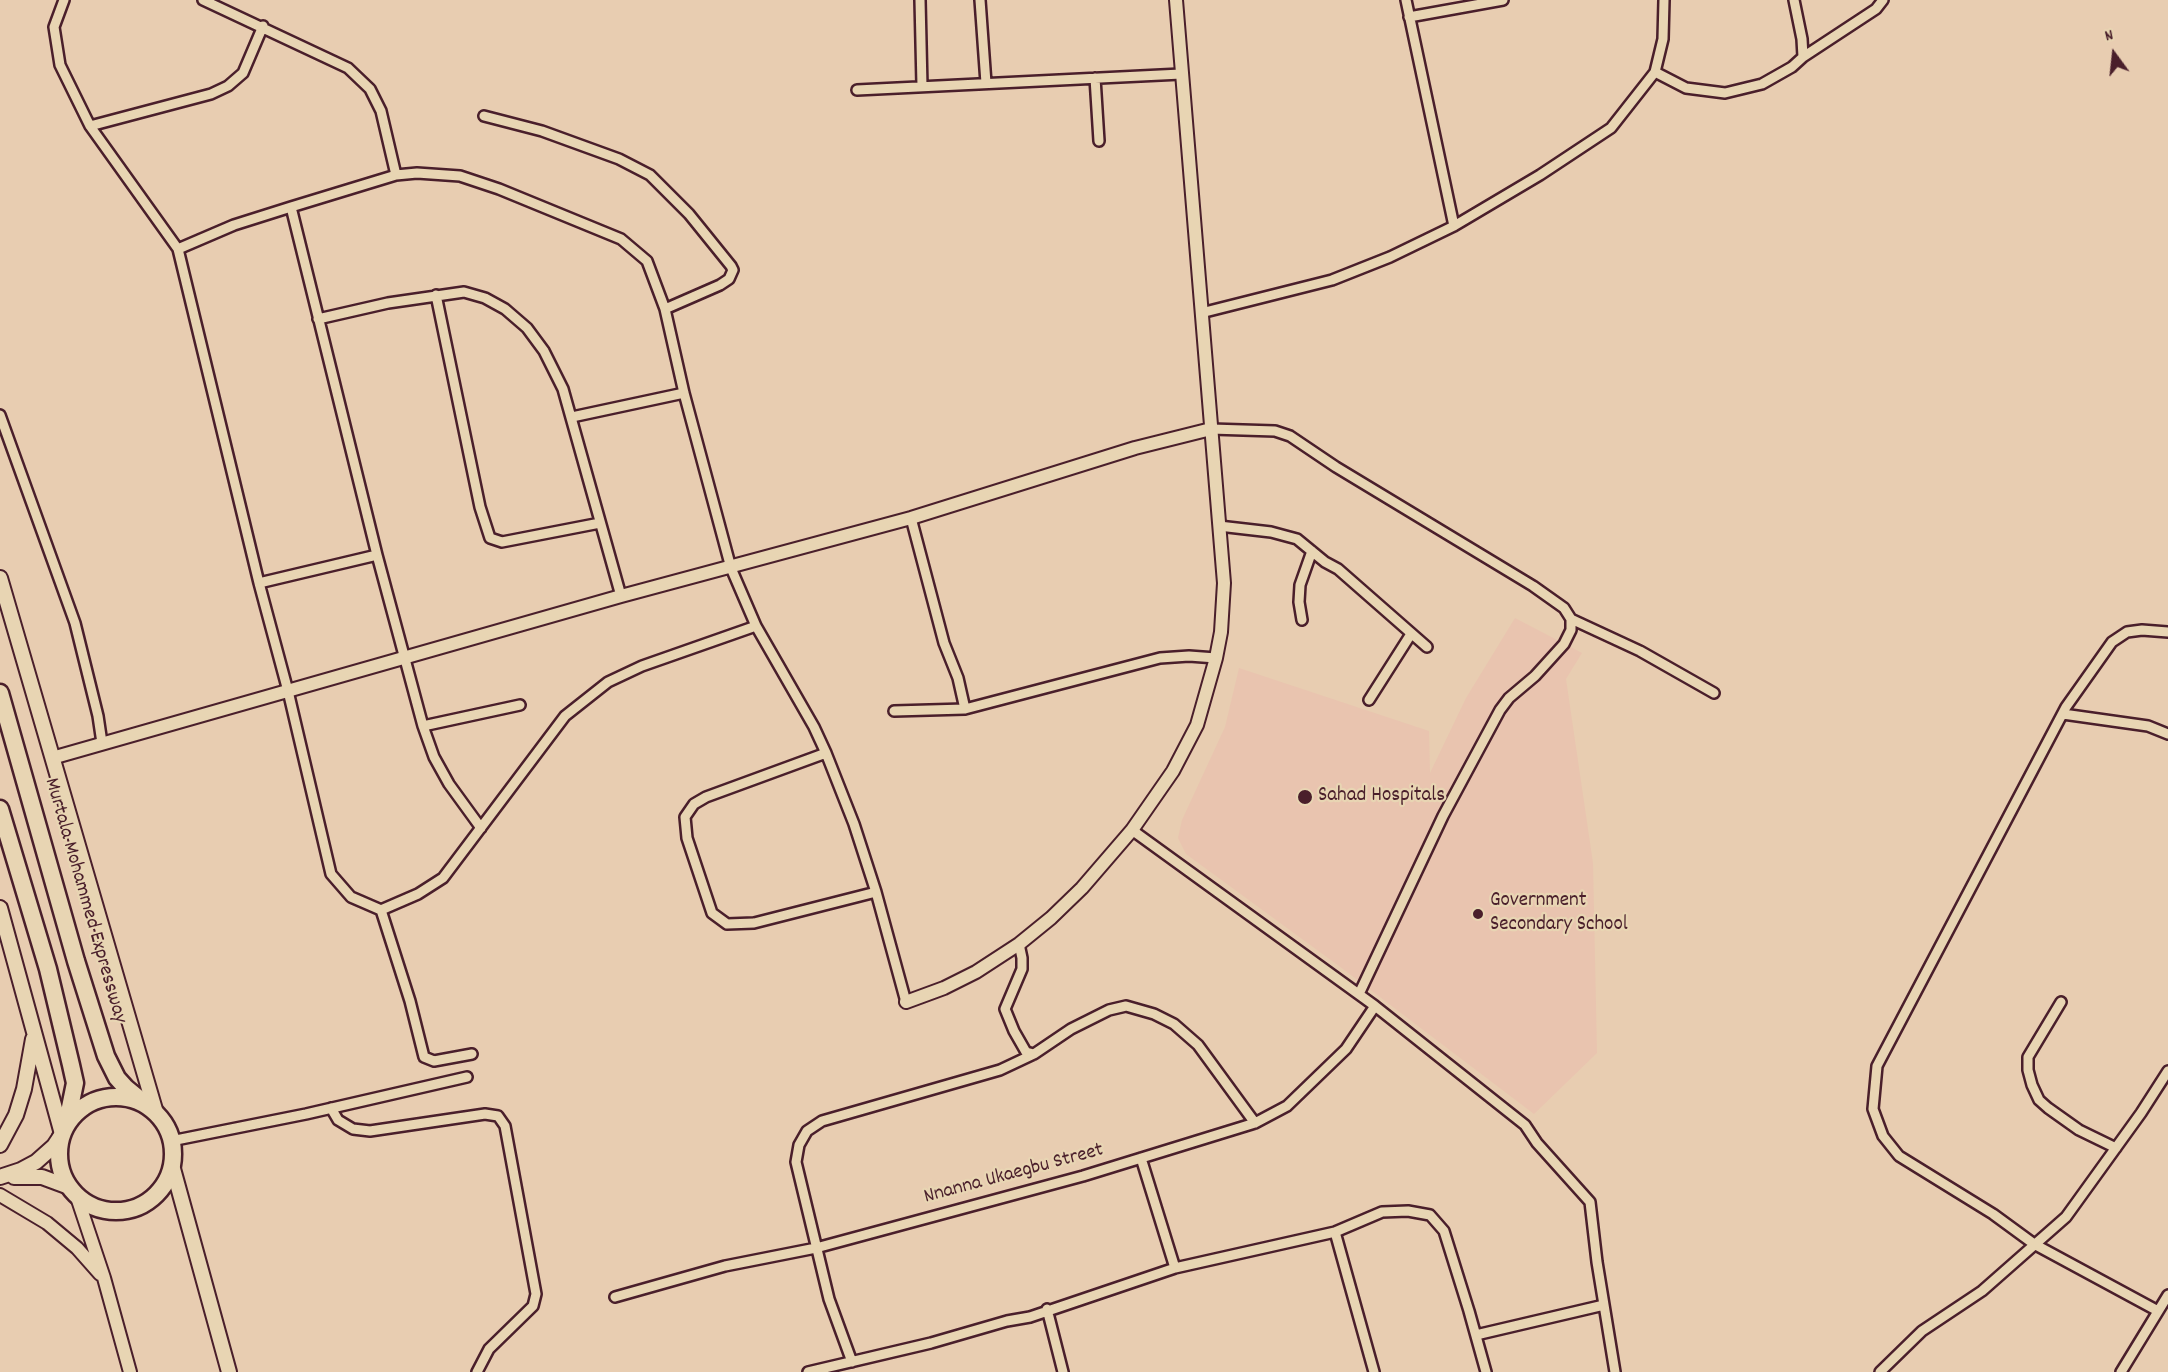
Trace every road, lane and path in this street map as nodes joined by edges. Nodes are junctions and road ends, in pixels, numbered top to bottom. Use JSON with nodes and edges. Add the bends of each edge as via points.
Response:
{"nodes":[{"id":1,"x":64,"y":0,"type":"edge"},
{"id":2,"x":203,"y":0,"type":"edge"},
{"id":3,"x":920,"y":0,"type":"edge"},
{"id":4,"x":980,"y":0,"type":"edge"},
{"id":5,"x":1176,"y":0,"type":"edge"},
{"id":6,"x":1406,"y":0,"type":"edge"},
{"id":7,"x":1503,"y":0,"type":"edge"},
{"id":8,"x":1664,"y":0,"type":"edge"},
{"id":9,"x":1794,"y":0,"type":"edge"},
{"id":10,"x":1883,"y":0,"type":"edge"},
{"id":11,"x":1409,"y":16,"type":"junction"},
{"id":12,"x":263,"y":26,"type":"junction"},
{"id":13,"x":1803,"y":57,"type":"junction"},
{"id":14,"x":1655,"y":72,"type":"junction"},
{"id":15,"x":1181,"y":74,"type":"junction"},
{"id":16,"x":1095,"y":78,"type":"junction"},
{"id":17,"x":986,"y":83,"type":"junction"},
{"id":18,"x":922,"y":86,"type":"junction"},
{"id":19,"x":856,"y":90,"type":"dead end"},
{"id":20,"x":484,"y":116,"type":"dead end"},
{"id":21,"x":90,"y":126,"type":"junction"},
{"id":22,"x":1099,"y":141,"type":"dead end"},
{"id":23,"x":396,"y":175,"type":"junction"},
{"id":24,"x":291,"y":207,"type":"junction"},
{"id":25,"x":1454,"y":226,"type":"junction"},
{"id":26,"x":178,"y":249,"type":"junction"},
{"id":27,"x":436,"y":295,"type":"junction"},
{"id":28,"x":664,"y":309,"type":"junction"},
{"id":29,"x":1201,"y":313,"type":"junction"},
{"id":30,"x":318,"y":319,"type":"junction"},
{"id":31,"x":684,"y":393,"type":"junction"},
{"id":32,"x":0,"y":415,"type":"edge"},
{"id":33,"x":572,"y":417,"type":"junction"},
{"id":34,"x":1211,"y":429,"type":"junction"},
{"id":35,"x":911,"y":518,"type":"junction"},
{"id":36,"x":600,"y":524,"type":"junction"},
{"id":37,"x":1220,"y":526,"type":"junction"},
{"id":38,"x":1312,"y":551,"type":"junction"},
{"id":39,"x":377,"y":555,"type":"junction"},
{"id":40,"x":730,"y":568,"type":"junction"},
{"id":41,"x":0,"y":578,"type":"edge"},
{"id":42,"x":259,"y":583,"type":"junction"},
{"id":43,"x":621,"y":596,"type":"junction"},
{"id":44,"x":1571,"y":619,"type":"junction"},
{"id":45,"x":1302,"y":620,"type":"dead end"},
{"id":46,"x":756,"y":626,"type":"junction"},
{"id":47,"x":2168,"y":632,"type":"edge"},
{"id":48,"x":1411,"y":634,"type":"junction"},
{"id":49,"x":1427,"y":647,"type":"dead end"},
{"id":50,"x":1216,"y":658,"type":"junction"},
{"id":51,"x":405,"y":659,"type":"junction"},
{"id":52,"x":288,"y":691,"type":"junction"},
{"id":53,"x":0,"y":693,"type":"edge"},
{"id":54,"x":1714,"y":693,"type":"dead end"},
{"id":55,"x":1369,"y":700,"type":"dead end"},
{"id":56,"x":520,"y":705,"type":"dead end"},
{"id":57,"x":965,"y":709,"type":"junction"},
{"id":58,"x":894,"y":711,"type":"dead end"},
{"id":59,"x":2063,"y":714,"type":"junction"},
{"id":60,"x":423,"y":726,"type":"junction"},
{"id":61,"x":2168,"y":734,"type":"edge"},
{"id":62,"x":102,"y":743,"type":"junction"},
{"id":63,"x":826,"y":753,"type":"junction"},
{"id":64,"x":52,"y":758,"type":"junction"},
{"id":65,"x":0,"y":810,"type":"edge"},
{"id":66,"x":481,"y":828,"type":"junction"},
{"id":67,"x":1132,"y":830,"type":"junction"},
{"id":68,"x":876,"y":892,"type":"junction"},
{"id":69,"x":0,"y":908,"type":"edge"},
{"id":70,"x":381,"y":910,"type":"junction"},
{"id":71,"x":1019,"y":944,"type":"junction"},
{"id":72,"x":1359,"y":994,"type":"junction"},
{"id":73,"x":906,"y":1002,"type":"joint"},
{"id":74,"x":2061,"y":1002,"type":"dead end"},
{"id":75,"x":1375,"y":1006,"type":"junction"},
{"id":76,"x":34,"y":1034,"type":"junction"},
{"id":77,"x":472,"y":1054,"type":"dead end"},
{"id":78,"x":1034,"y":1054,"type":"junction"},
{"id":79,"x":2168,"y":1071,"type":"edge"},
{"id":80,"x":467,"y":1077,"type":"dead end"},
{"id":81,"x":331,"y":1108,"type":"junction"},
{"id":82,"x":152,"y":1110,"type":"junction"},
{"id":83,"x":1255,"y":1123,"type":"junction"},
{"id":84,"x":64,"y":1129,"type":"junction"},
{"id":85,"x":171,"y":1141,"type":"junction"},
{"id":86,"x":0,"y":1145,"type":"edge"},
{"id":87,"x":2116,"y":1148,"type":"junction"},
{"id":88,"x":1141,"y":1158,"type":"junction"},
{"id":89,"x":172,"y":1165,"type":"junction"},
{"id":90,"x":0,"y":1178,"type":"edge"},
{"id":91,"x":72,"y":1191,"type":"junction"},
{"id":92,"x":0,"y":1195,"type":"edge"},
{"id":93,"x":1335,"y":1232,"type":"junction"},
{"id":94,"x":2034,"y":1244,"type":"junction"},
{"id":95,"x":816,"y":1248,"type":"junction"},
{"id":96,"x":1174,"y":1268,"type":"junction"},
{"id":97,"x":104,"y":1278,"type":"junction"},
{"id":98,"x":2168,"y":1295,"type":"edge"},
{"id":99,"x":615,"y":1296,"type":"dead end"},
{"id":100,"x":1604,"y":1305,"type":"junction"},
{"id":101,"x":1047,"y":1309,"type":"junction"},
{"id":102,"x":2158,"y":1311,"type":"junction"},
{"id":103,"x":1476,"y":1335,"type":"junction"},
{"id":104,"x":852,"y":1362,"type":"junction"},
{"id":105,"x":130,"y":1372,"type":"edge"},
{"id":106,"x":229,"y":1372,"type":"edge"},
{"id":107,"x":477,"y":1372,"type":"edge"},
{"id":108,"x":808,"y":1372,"type":"edge"},
{"id":109,"x":1063,"y":1372,"type":"edge"},
{"id":110,"x":1374,"y":1372,"type":"edge"},
{"id":111,"x":1485,"y":1372,"type":"edge"},
{"id":112,"x":1616,"y":1372,"type":"edge"},
{"id":113,"x":1880,"y":1372,"type":"edge"},
{"id":114,"x":2121,"y":1372,"type":"edge"}],
"edges":[{"from":1,"to":21,"type":"street","via":[[54,27],[60,65]]},
{"from":2,"to":12,"type":"street"},
{"from":3,"to":18,"type":"street"},
{"from":4,"to":17,"type":"street"},
{"from":5,"to":15,"type":"main road"},
{"from":6,"to":11,"type":"street"},
{"from":7,"to":11,"type":"street"},
{"from":8,"to":14,"type":"street","via":[[1663,39]]},
{"from":9,"to":13,"type":"street"},
{"from":10,"to":13,"type":"street","via":[[1876,9]]},
{"from":11,"to":25,"type":"street"},
{"from":12,"to":21,"type":"street","via":[[243,73],[228,86]]},
{"from":12,"to":23,"type":"street","via":[[348,68],[370,89],[381,111]]},
{"from":13,"to":14,"type":"street","via":[[1762,84],[1725,93],[1686,88]]},
{"from":14,"to":25,"type":"street","via":[[1611,128]]},
{"from":15,"to":16,"type":"street"},
{"from":15,"to":29,"type":"main road"},
{"from":16,"to":17,"type":"street"},
{"from":16,"to":22,"type":"street"},
{"from":17,"to":18,"type":"street"},
{"from":18,"to":19,"type":"street"},
{"from":20,"to":28,"type":"street","via":[[542,131],[620,159],[651,175],[689,214],[733,270],[720,285]]},
{"from":21,"to":26,"type":"street"},
{"from":23,"to":24,"type":"street"},
{"from":23,"to":28,"type":"street","via":[[460,176],[621,239],[647,261]]},
{"from":24,"to":26,"type":"street"},
{"from":24,"to":30,"type":"street"},
{"from":25,"to":29,"type":"street","via":[[1332,280]]},
{"from":26,"to":42,"type":"street"},
{"from":27,"to":30,"type":"street"},
{"from":27,"to":33,"type":"street","via":[[464,292],[485,298],[527,328],[544,351]]},
{"from":27,"to":36,"type":"street","via":[[480,507],[490,538],[502,542]]},
{"from":28,"to":31,"type":"street"},
{"from":29,"to":34,"type":"main road"},
{"from":30,"to":39,"type":"street"},
{"from":31,"to":33,"type":"street"},
{"from":31,"to":40,"type":"street"},
{"from":32,"to":62,"type":"street","via":[[75,623]]},
{"from":33,"to":36,"type":"street"},
{"from":34,"to":35,"type":"main road","via":[[1135,448]]},
{"from":34,"to":37,"type":"main road"},
{"from":34,"to":44,"type":"street","via":[[1275,431],[1290,436],[1533,586],[1564,608]]},
{"from":35,"to":40,"type":"main road"},
{"from":35,"to":57,"type":"street"},
{"from":36,"to":43,"type":"street"},
{"from":37,"to":38,"type":"street","via":[[1297,539]]},
{"from":37,"to":50,"type":"main road","via":[[1224,584]]},
{"from":38,"to":45,"type":"street","via":[[1300,585]]},
{"from":38,"to":48,"type":"street"},
{"from":39,"to":42,"type":"street"},
{"from":39,"to":51,"type":"street"},
{"from":40,"to":43,"type":"main road"},
{"from":40,"to":46,"type":"street"},
{"from":41,"to":64,"type":"main road","name":"Murtala Mohammed Expressway"},
{"from":42,"to":52,"type":"street"},
{"from":43,"to":51,"type":"main road"},
{"from":44,"to":54,"type":"street","via":[[1640,651]]},
{"from":44,"to":72,"type":"street","via":[[1564,644],[1500,710],[1443,816]]},
{"from":46,"to":63,"type":"street"},
{"from":46,"to":66,"type":"street","via":[[608,682],[565,716]]},
{"from":47,"to":59,"type":"street","via":[[2127,632],[2112,642]]},
{"from":48,"to":49,"type":"street"},
{"from":48,"to":55,"type":"street"},
{"from":50,"to":57,"type":"street","via":[[1160,658]]},
{"from":50,"to":67,"type":"main road","via":[[1197,724],[1173,771]]},
{"from":51,"to":52,"type":"main road"},
{"from":51,"to":60,"type":"street"},
{"from":52,"to":62,"type":"main road"},
{"from":52,"to":70,"type":"street","via":[[331,874],[351,897]]},
{"from":53,"to":82,"type":"highway","name":"Murtala Mohammed Expressway","via":[[106,1056],[121,1083]]},
{"from":56,"to":60,"type":"street"},
{"from":57,"to":58,"type":"street"},
{"from":59,"to":61,"type":"street","via":[[2148,726]]},
{"from":59,"to":94,"type":"street","via":[[1877,1066],[1873,1109],[1883,1136],[1899,1156]]},
{"from":60,"to":66,"type":"street","via":[[444,775]]},
{"from":62,"to":64,"type":"main road"},
{"from":63,"to":68,"type":"street"},
{"from":63,"to":68,"type":"street","via":[[694,804],[685,817],[687,838],[712,913],[727,924],[754,923]]},
{"from":64,"to":82,"type":"main road","name":"Murtala Mohammed Expressway"},
{"from":65,"to":84,"type":"highway","via":[[48,969],[75,1083]]},
{"from":66,"to":70,"type":"street","via":[[443,878]]},
{"from":67,"to":71,"type":"main road","via":[[1082,888]]},
{"from":67,"to":72,"type":"street"},
{"from":68,"to":73,"type":"street"},
{"from":69,"to":76,"type":"main road"},
{"from":70,"to":77,"type":"street","via":[[424,1057],[434,1061]]},
{"from":71,"to":73,"type":"main road","via":[[976,972]]},
{"from":71,"to":78,"type":"street","via":[[1022,969],[1005,1009],[1026,1052]]},
{"from":72,"to":75,"type":"street"},
{"from":74,"to":87,"type":"street","via":[[2028,1057],[2032,1084],[2048,1108],[2079,1130]]},
{"from":75,"to":83,"type":"street","name":"Nnanna Ukaegbu Street","via":[[1346,1049],[1287,1106]]},
{"from":75,"to":100,"type":"street","via":[[1525,1125],[1590,1202]]},
{"from":76,"to":84,"type":"main road"},
{"from":76,"to":86,"type":"main road","via":[[24,1089]]},
{"from":78,"to":83,"type":"street","via":[[1109,1010],[1126,1006],[1154,1014],[1174,1024],[1198,1045]]},
{"from":78,"to":95,"type":"street","via":[[1000,1070],[822,1121],[807,1131],[796,1162]]},
{"from":79,"to":87,"type":"street"},
{"from":80,"to":81,"type":"street"},
{"from":81,"to":85,"type":"street"},
{"from":81,"to":107,"type":"street","via":[[338,1120],[353,1129],[370,1131],[485,1114],[498,1116],[505,1126],[536,1294],[533,1306],[489,1349]]},
{"from":82,"to":84,"type":"highway","via":[[122,1097],[104,1098],[86,1105]]},
{"from":82,"to":85,"type":"highway","via":[[167,1128]]},
{"from":83,"to":88,"type":"street","name":"Nnanna Ukaegbu Street"},
{"from":84,"to":90,"type":"main road","via":[[54,1146],[36,1162]]},
{"from":84,"to":91,"type":"highway","via":[[59,1161]]},
{"from":85,"to":89,"type":"highway"},
{"from":87,"to":94,"type":"street","via":[[2066,1217]]},
{"from":88,"to":95,"type":"street","name":"Nnanna Ukaegbu Street"},
{"from":88,"to":96,"type":"street"},
{"from":89,"to":91,"type":"highway","via":[[160,1190],[137,1207],[109,1210],[91,1205]]},
{"from":89,"to":106,"type":"main road"},
{"from":90,"to":91,"type":"main road","via":[[42,1177]]},
{"from":91,"to":97,"type":"main road"},
{"from":92,"to":97,"type":"main road","via":[[47,1223]]},
{"from":93,"to":96,"type":"street"},
{"from":93,"to":103,"type":"street","via":[[1382,1212],[1408,1210],[1430,1215],[1444,1231]]},
{"from":93,"to":110,"type":"street"},
{"from":94,"to":102,"type":"street"},
{"from":94,"to":113,"type":"street","via":[[1972,1299],[1922,1331]]},
{"from":95,"to":99,"type":"street","name":"Nnanna Ukaegbu Street","via":[[725,1266]]},
{"from":95,"to":104,"type":"street"},
{"from":96,"to":101,"type":"street"},
{"from":97,"to":105,"type":"main road"},
{"from":98,"to":102,"type":"street"},
{"from":100,"to":103,"type":"street"},
{"from":100,"to":112,"type":"street"},
{"from":101,"to":104,"type":"street","via":[[1030,1317]]},
{"from":101,"to":109,"type":"street"},
{"from":102,"to":114,"type":"street"},
{"from":103,"to":111,"type":"street"},
{"from":104,"to":108,"type":"street"}]}
